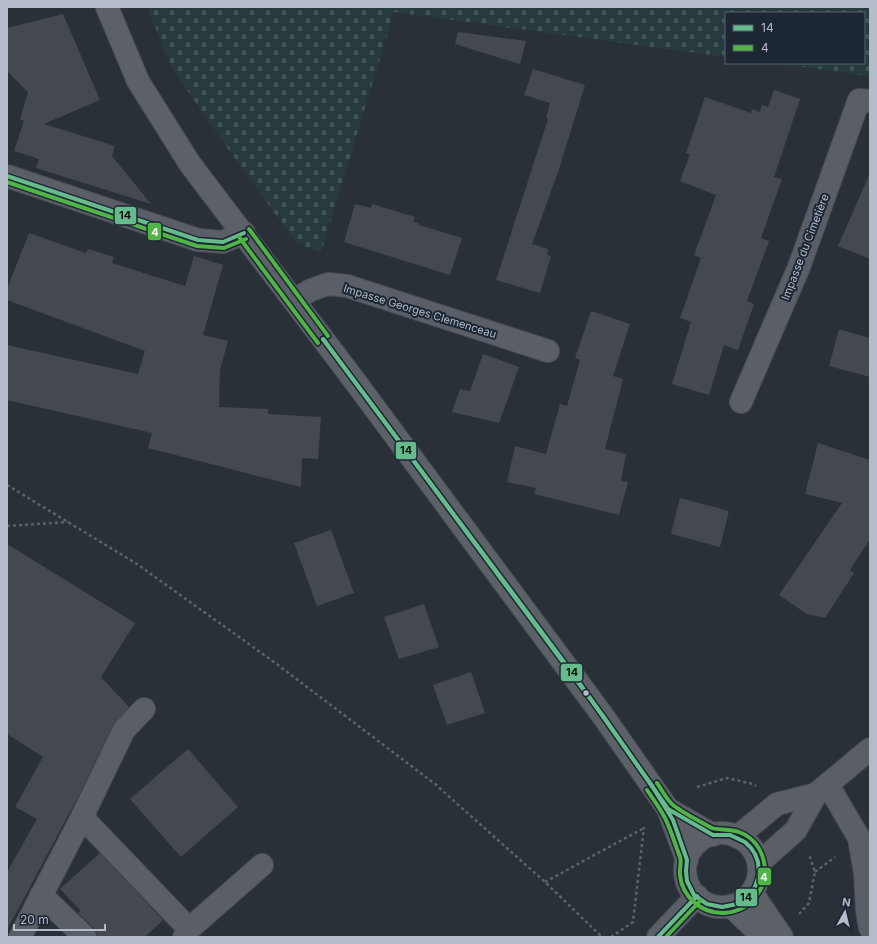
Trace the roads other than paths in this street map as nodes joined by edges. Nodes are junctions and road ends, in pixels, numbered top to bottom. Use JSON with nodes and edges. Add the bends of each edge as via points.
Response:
{"nodes":[{"id":1,"x":107,"y":7,"type":"edge"},
{"id":2,"x":870,"y":101,"type":"edge"},
{"id":3,"x":7,"y":176,"type":"edge"},
{"id":4,"x":244,"y":233,"type":"junction"},
{"id":5,"x":294,"y":300,"type":"junction"},
{"id":6,"x":548,"y":351,"type":"dead end"},
{"id":7,"x":741,"y":402,"type":"dead end"},
{"id":8,"x":144,"y":709,"type":"dead end"},
{"id":9,"x":870,"y":749,"type":"edge"},
{"id":10,"x":822,"y":789,"type":"junction"},
{"id":11,"x":668,"y":809,"type":"junction"},
{"id":12,"x":82,"y":817,"type":"junction"},
{"id":13,"x":713,"y":835,"type":"junction"},
{"id":14,"x":737,"y":836,"type":"junction"},
{"id":15,"x":687,"y":860,"type":"junction"},
{"id":16,"x":759,"y":863,"type":"junction"},
{"id":17,"x":262,"y":865,"type":"dead end"},
{"id":18,"x":752,"y":892,"type":"junction"},
{"id":19,"x":41,"y":895,"type":"junction"},
{"id":20,"x":697,"y":896,"type":"junction"},
{"id":21,"x":731,"y":906,"type":"junction"},
{"id":22,"x":870,"y":928,"type":"edge"},
{"id":23,"x":186,"y":933,"type":"edge"},
{"id":24,"x":20,"y":937,"type":"edge"},
{"id":25,"x":85,"y":937,"type":"edge"},
{"id":26,"x":658,"y":937,"type":"edge"},
{"id":27,"x":763,"y":937,"type":"edge"},
{"id":28,"x":782,"y":937,"type":"edge"}],
"edges":[{"from":1,"to":4,"type":"main road","via":[[138,81],[190,164]]},
{"from":2,"to":7,"type":"street","name":"Impasse du Cimetière","via":[[859,100],[799,267]]},
{"from":3,"to":4,"type":"street","via":[[198,240],[223,242]]},
{"from":4,"to":5,"type":"main road"},
{"from":5,"to":6,"type":"street","name":"Impasse Georges Clemenceau","via":[[310,290],[328,284],[347,286]]},
{"from":5,"to":11,"type":"main road","via":[[604,716]]},
{"from":8,"to":12,"type":"street","via":[[124,730]]},
{"from":9,"to":10,"type":"street"},
{"from":10,"to":14,"type":"street","via":[[777,804]]},
{"from":10,"to":16,"type":"street","via":[[796,830]]},
{"from":10,"to":22,"type":"street","via":[[859,838]]},
{"from":11,"to":13,"type":"main road"},
{"from":11,"to":15,"type":"main road"},
{"from":12,"to":19,"type":"street"},
{"from":12,"to":23,"type":"street"},
{"from":13,"to":14,"type":"main road","via":[[722,833]]},
{"from":13,"to":15,"type":"main road","via":[[697,844]]},
{"from":14,"to":16,"type":"main road","via":[[747,843]]},
{"from":15,"to":20,"type":"main road","via":[[687,880],[690,889]]},
{"from":16,"to":18,"type":"main road","via":[[760,873]]},
{"from":17,"to":23,"type":"street"},
{"from":18,"to":21,"type":"main road","via":[[743,901]]},
{"from":18,"to":28,"type":"main road"},
{"from":19,"to":24,"type":"street"},
{"from":19,"to":25,"type":"street"},
{"from":20,"to":21,"type":"main road","via":[[719,907]]},
{"from":20,"to":26,"type":"street"},
{"from":21,"to":27,"type":"main road"}]}
